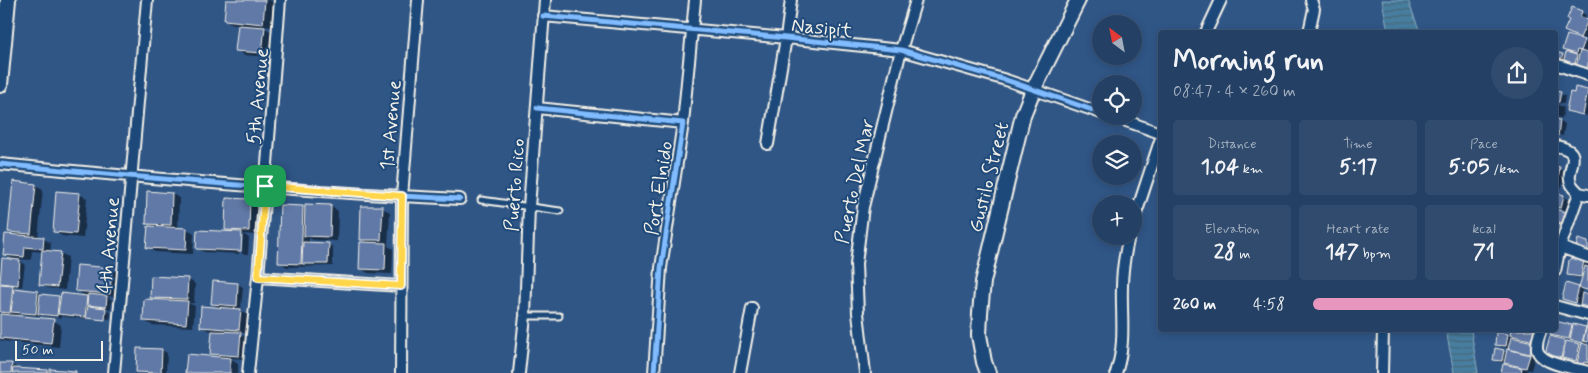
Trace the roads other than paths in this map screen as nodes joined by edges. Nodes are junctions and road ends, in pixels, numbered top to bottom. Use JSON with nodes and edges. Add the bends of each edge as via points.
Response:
{"nodes":[{"id":1,"x":8,"y":0,"type":"edge"},
{"id":2,"x":147,"y":0,"type":"edge"},
{"id":3,"x":280,"y":0,"type":"edge"},
{"id":4,"x":418,"y":0,"type":"edge"},
{"id":5,"x":544,"y":0,"type":"edge"},
{"id":6,"x":695,"y":0,"type":"edge"},
{"id":7,"x":791,"y":0,"type":"edge"},
{"id":8,"x":916,"y":0,"type":"edge"},
{"id":9,"x":1078,"y":0,"type":"edge"},
{"id":10,"x":1221,"y":0,"type":"edge"},
{"id":11,"x":1311,"y":0,"type":"edge"},
{"id":12,"x":543,"y":16,"type":"junction"},
{"id":13,"x":691,"y":30,"type":"junction"},
{"id":14,"x":1207,"y":30,"type":"edge"},
{"id":15,"x":1309,"y":30,"type":"edge"},
{"id":16,"x":786,"y":38,"type":"junction"},
{"id":17,"x":901,"y":50,"type":"junction"},
{"id":18,"x":1558,"y":65,"type":"edge"},
{"id":19,"x":1588,"y":74,"type":"edge"},
{"id":20,"x":0,"y":85,"type":"edge"},
{"id":21,"x":1033,"y":90,"type":"junction"},
{"id":22,"x":537,"y":108,"type":"junction"},
{"id":23,"x":1092,"y":110,"type":"edge"},
{"id":24,"x":683,"y":123,"type":"junction"},
{"id":25,"x":1137,"y":125,"type":"edge"},
{"id":26,"x":1158,"y":132,"type":"edge"},
{"id":27,"x":768,"y":144,"type":"dead end"},
{"id":28,"x":1158,"y":147,"type":"edge"},
{"id":29,"x":1558,"y":147,"type":"edge"},
{"id":30,"x":0,"y":164,"type":"edge"},
{"id":31,"x":131,"y":177,"type":"junction"},
{"id":32,"x":265,"y":186,"type":"junction"},
{"id":33,"x":1583,"y":194,"type":"edge"},
{"id":34,"x":402,"y":196,"type":"junction"},
{"id":35,"x":1142,"y":196,"type":"edge"},
{"id":36,"x":460,"y":199,"type":"dead end"},
{"id":37,"x":481,"y":200,"type":"dead end"},
{"id":38,"x":529,"y":208,"type":"junction"},
{"id":39,"x":560,"y":211,"type":"dead end"},
{"id":40,"x":1127,"y":245,"type":"edge"},
{"id":41,"x":1560,"y":247,"type":"junction"},
{"id":42,"x":1558,"y":257,"type":"edge"},
{"id":43,"x":1588,"y":257,"type":"edge"},
{"id":44,"x":258,"y":277,"type":"junction"},
{"id":45,"x":401,"y":286,"type":"junction"},
{"id":46,"x":1558,"y":307,"type":"edge"},
{"id":47,"x":752,"y":308,"type":"dead end"},
{"id":48,"x":1588,"y":315,"type":"edge"},
{"id":49,"x":525,"y":316,"type":"junction"},
{"id":50,"x":558,"y":316,"type":"dead end"},
{"id":51,"x":1382,"y":332,"type":"edge"},
{"id":52,"x":1540,"y":332,"type":"edge"},
{"id":53,"x":1588,"y":372,"type":"edge"},
{"id":54,"x":114,"y":373,"type":"edge"},
{"id":55,"x":248,"y":373,"type":"edge"},
{"id":56,"x":401,"y":373,"type":"edge"},
{"id":57,"x":519,"y":373,"type":"edge"},
{"id":58,"x":654,"y":373,"type":"edge"},
{"id":59,"x":740,"y":373,"type":"edge"},
{"id":60,"x":865,"y":373,"type":"edge"},
{"id":61,"x":988,"y":373,"type":"edge"},
{"id":62,"x":1116,"y":373,"type":"edge"},
{"id":63,"x":1382,"y":373,"type":"edge"}],
"edges":[{"from":1,"to":20,"type":"street"},
{"from":2,"to":31,"type":"street","name":"4th Avenue"},
{"from":3,"to":32,"type":"street","name":"5th Avenue"},
{"from":4,"to":34,"type":"street","name":"1st Avenue"},
{"from":5,"to":12,"type":"street","name":"Puerto Rico"},
{"from":6,"to":13,"type":"street"},
{"from":7,"to":16,"type":"street"},
{"from":8,"to":17,"type":"street","name":"Puerto Del Mar"},
{"from":9,"to":21,"type":"street","name":"Gustilo Street"},
{"from":10,"to":14,"type":"street"},
{"from":11,"to":15,"type":"street","via":[[1314,9]]},
{"from":12,"to":13,"type":"street","name":"Nasipit"},
{"from":12,"to":22,"type":"street","name":"Puerto Rico"},
{"from":13,"to":16,"type":"street","name":"Nasipit"},
{"from":13,"to":24,"type":"street"},
{"from":16,"to":17,"type":"street","name":"Nasipit"},
{"from":16,"to":27,"type":"street"},
{"from":17,"to":21,"type":"street","name":"Nasipit"},
{"from":17,"to":60,"type":"street","name":"Puerto Del Mar","via":[[864,207],[856,264]]},
{"from":18,"to":19,"type":"street"},
{"from":21,"to":23,"type":"street","name":"Nasipit"},
{"from":21,"to":61,"type":"street","name":"Gustilo Street","via":[[1023,115],[983,282],[979,335]]},
{"from":22,"to":24,"type":"street","name":"Port Elnido"},
{"from":22,"to":38,"type":"street","name":"Puerto Rico"},
{"from":24,"to":58,"type":"street","name":"Port Elnido","via":[[661,268]]},
{"from":25,"to":26,"type":"street"},
{"from":28,"to":35,"type":"street"},
{"from":29,"to":33,"type":"street","via":[[1569,150],[1572,155],[1570,183]]},
{"from":30,"to":31,"type":"street"},
{"from":31,"to":32,"type":"street"},
{"from":31,"to":54,"type":"street","name":"4th Avenue"},
{"from":32,"to":34,"type":"street"},
{"from":32,"to":44,"type":"street","name":"5th Avenue"},
{"from":33,"to":41,"type":"street"},
{"from":34,"to":36,"type":"street"},
{"from":34,"to":45,"type":"street","name":"1st Avenue"},
{"from":37,"to":38,"type":"lane"},
{"from":38,"to":39,"type":"lane"},
{"from":38,"to":49,"type":"street","name":"Puerto Rico"},
{"from":40,"to":62,"type":"street","via":[[1122,288],[1123,330]]},
{"from":41,"to":42,"type":"street"},
{"from":41,"to":43,"type":"street"},
{"from":44,"to":45,"type":"street"},
{"from":44,"to":55,"type":"street","name":"5th Avenue"},
{"from":45,"to":56,"type":"street","name":"1st Avenue"},
{"from":46,"to":48,"type":"street"},
{"from":47,"to":59,"type":"street"},
{"from":49,"to":50,"type":"lane"},
{"from":49,"to":57,"type":"street","name":"Puerto Rico"},
{"from":51,"to":63,"type":"street"},
{"from":52,"to":53,"type":"street","via":[[1536,348],[1539,355]]}]}
